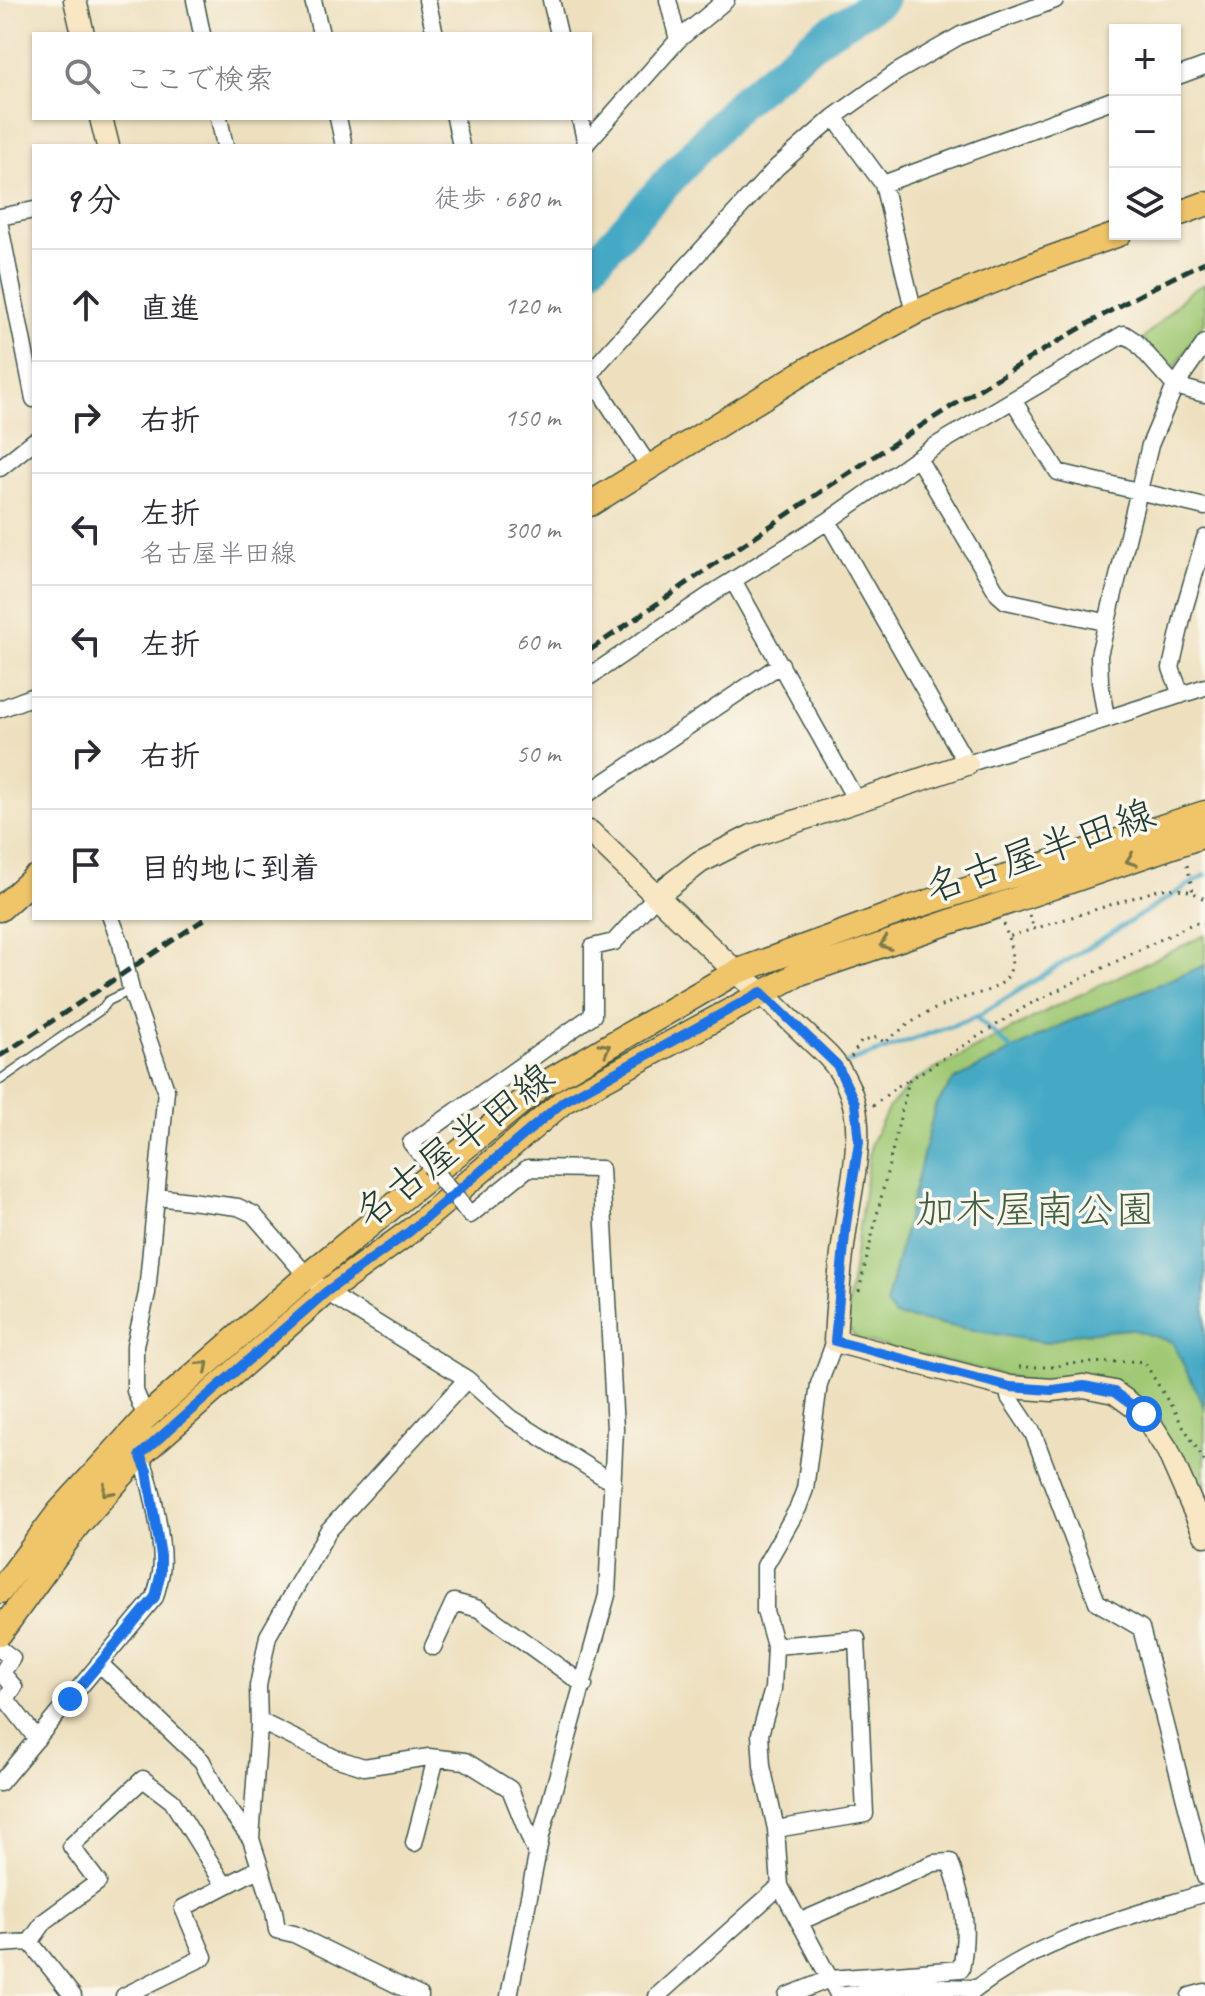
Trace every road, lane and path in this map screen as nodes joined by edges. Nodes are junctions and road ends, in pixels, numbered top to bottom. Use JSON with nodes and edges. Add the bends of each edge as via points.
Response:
{"nodes":[{"id":1,"x":75,"y":0,"type":"edge"},
{"id":2,"x":195,"y":0,"type":"edge"},
{"id":3,"x":313,"y":0,"type":"edge"},
{"id":4,"x":427,"y":0,"type":"edge"},
{"id":5,"x":551,"y":0,"type":"edge"},
{"id":6,"x":668,"y":0,"type":"edge"},
{"id":7,"x":726,"y":0,"type":"edge"},
{"id":8,"x":1055,"y":0,"type":"edge"},
{"id":9,"x":83,"y":32,"type":"edge"},
{"id":10,"x":202,"y":32,"type":"edge"},
{"id":11,"x":321,"y":32,"type":"edge"},
{"id":12,"x":435,"y":32,"type":"edge"},
{"id":13,"x":559,"y":32,"type":"edge"},
{"id":14,"x":678,"y":40,"type":"junction"},
{"id":15,"x":1205,"y":66,"type":"edge"},
{"id":16,"x":1181,"y":75,"type":"edge"},
{"id":17,"x":1109,"y":101,"type":"edge"},
{"id":18,"x":834,"y":117,"type":"junction"},
{"id":19,"x":102,"y":120,"type":"edge"},
{"id":20,"x":219,"y":120,"type":"edge"},
{"id":21,"x":338,"y":120,"type":"edge"},
{"id":22,"x":455,"y":120,"type":"edge"},
{"id":23,"x":580,"y":120,"type":"edge"},
{"id":24,"x":108,"y":144,"type":"edge"},
{"id":25,"x":225,"y":144,"type":"edge"},
{"id":26,"x":344,"y":144,"type":"edge"},
{"id":27,"x":461,"y":144,"type":"edge"},
{"id":28,"x":585,"y":144,"type":"edge"},
{"id":29,"x":586,"y":144,"type":"edge"},
{"id":30,"x":883,"y":184,"type":"junction"},
{"id":31,"x":1205,"y":204,"type":"edge"},
{"id":32,"x":32,"y":210,"type":"edge"},
{"id":33,"x":1181,"y":213,"type":"edge"},
{"id":34,"x":0,"y":217,"type":"edge"},
{"id":35,"x":0,"y":226,"type":"edge"},
{"id":36,"x":1109,"y":238,"type":"edge"},
{"id":37,"x":914,"y":313,"type":"junction"},
{"id":38,"x":1205,"y":343,"type":"edge"},
{"id":39,"x":592,"y":374,"type":"edge"},
{"id":40,"x":592,"y":379,"type":"edge"},
{"id":41,"x":1175,"y":386,"type":"junction"},
{"id":42,"x":32,"y":389,"type":"edge"},
{"id":43,"x":1205,"y":394,"type":"edge"},
{"id":44,"x":1013,"y":400,"type":"junction"},
{"id":45,"x":32,"y":443,"type":"edge"},
{"id":46,"x":919,"y":460,"type":"junction"},
{"id":47,"x":0,"y":468,"type":"edge"},
{"id":48,"x":650,"y":468,"type":"junction"},
{"id":49,"x":1140,"y":491,"type":"junction"},
{"id":50,"x":592,"y":503,"type":"edge"},
{"id":51,"x":1205,"y":507,"type":"edge"},
{"id":52,"x":828,"y":521,"type":"junction"},
{"id":53,"x":1205,"y":538,"type":"edge"},
{"id":54,"x":734,"y":582,"type":"junction"},
{"id":55,"x":1105,"y":622,"type":"junction"},
{"id":56,"x":781,"y":664,"type":"junction"},
{"id":57,"x":592,"y":675,"type":"edge"},
{"id":58,"x":1205,"y":687,"type":"edge"},
{"id":59,"x":1181,"y":695,"type":"junction"},
{"id":60,"x":32,"y":697,"type":"edge"},
{"id":61,"x":0,"y":709,"type":"edge"},
{"id":62,"x":1106,"y":718,"type":"junction"},
{"id":63,"x":967,"y":764,"type":"junction"},
{"id":64,"x":592,"y":791,"type":"edge"},
{"id":65,"x":857,"y":802,"type":"junction"},
{"id":66,"x":1205,"y":813,"type":"edge"},
{"id":67,"x":592,"y":834,"type":"edge"},
{"id":68,"x":1205,"y":835,"type":"edge"},
{"id":69,"x":1185,"y":858,"type":"dead end"},
{"id":70,"x":32,"y":880,"type":"edge"},
{"id":71,"x":1193,"y":892,"type":"junction"},
{"id":72,"x":656,"y":896,"type":"junction"},
{"id":73,"x":1205,"y":900,"type":"edge"},
{"id":74,"x":0,"y":909,"type":"edge"},
{"id":75,"x":1027,"y":911,"type":"dead end"},
{"id":76,"x":112,"y":920,"type":"edge"},
{"id":77,"x":1003,"y":921,"type":"dead end"},
{"id":78,"x":1205,"y":924,"type":"edge"},
{"id":79,"x":1035,"y":930,"type":"junction"},
{"id":80,"x":1008,"y":937,"type":"junction"},
{"id":81,"x":736,"y":972,"type":"junction"},
{"id":82,"x":131,"y":990,"type":"junction"},
{"id":83,"x":761,"y":992,"type":"junction"},
{"id":84,"x":847,"y":1061,"type":"dead end"},
{"id":85,"x":0,"y":1080,"type":"edge"},
{"id":86,"x":909,"y":1080,"type":"junction"},
{"id":87,"x":869,"y":1107,"type":"dead end"},
{"id":88,"x":158,"y":1197,"type":"junction"},
{"id":89,"x":316,"y":1284,"type":"junction"},
{"id":90,"x":856,"y":1304,"type":"dead end"},
{"id":91,"x":835,"y":1341,"type":"junction"},
{"id":92,"x":1013,"y":1377,"type":"junction"},
{"id":93,"x":467,"y":1379,"type":"junction"},
{"id":94,"x":146,"y":1417,"type":"junction"},
{"id":95,"x":140,"y":1455,"type":"junction"},
{"id":96,"x":1205,"y":1462,"type":"edge"},
{"id":97,"x":613,"y":1483,"type":"junction"},
{"id":98,"x":1205,"y":1535,"type":"edge"},
{"id":99,"x":0,"y":1591,"type":"edge"},
{"id":100,"x":0,"y":1633,"type":"edge"},
{"id":101,"x":775,"y":1646,"type":"junction"},
{"id":102,"x":433,"y":1647,"type":"dead end"},
{"id":103,"x":0,"y":1649,"type":"edge"},
{"id":104,"x":99,"y":1663,"type":"junction"},
{"id":105,"x":584,"y":1685,"type":"junction"},
{"id":106,"x":259,"y":1721,"type":"junction"},
{"id":107,"x":37,"y":1739,"type":"junction"},
{"id":108,"x":436,"y":1758,"type":"junction"},
{"id":109,"x":0,"y":1783,"type":"edge"},
{"id":110,"x":776,"y":1829,"type":"junction"},
{"id":111,"x":251,"y":1839,"type":"junction"},
{"id":112,"x":414,"y":1843,"type":"dead end"},
{"id":113,"x":537,"y":1856,"type":"junction"},
{"id":114,"x":260,"y":1868,"type":"junction"},
{"id":115,"x":1205,"y":1877,"type":"edge"},
{"id":116,"x":225,"y":1886,"type":"junction"},
{"id":117,"x":780,"y":1886,"type":"junction"},
{"id":118,"x":1205,"y":1893,"type":"edge"},
{"id":119,"x":799,"y":1922,"type":"junction"},
{"id":120,"x":30,"y":1942,"type":"junction"},
{"id":121,"x":0,"y":1944,"type":"edge"},
{"id":122,"x":830,"y":1979,"type":"junction"},
{"id":123,"x":972,"y":1992,"type":"edge"},
{"id":124,"x":1205,"y":1992,"type":"edge"},
{"id":125,"x":73,"y":1996,"type":"edge"},
{"id":126,"x":124,"y":1996,"type":"edge"},
{"id":127,"x":420,"y":1996,"type":"edge"},
{"id":128,"x":509,"y":1996,"type":"edge"},
{"id":129,"x":657,"y":1996,"type":"edge"},
{"id":130,"x":787,"y":1996,"type":"edge"},
{"id":131,"x":840,"y":1996,"type":"edge"},
{"id":132,"x":1190,"y":1996,"type":"edge"}],
"edges":[{"from":1,"to":9,"type":"street"},
{"from":2,"to":10,"type":"street"},
{"from":3,"to":11,"type":"street"},
{"from":4,"to":12,"type":"street"},
{"from":5,"to":13,"type":"street"},
{"from":6,"to":14,"type":"street"},
{"from":7,"to":14,"type":"street"},
{"from":8,"to":18,"type":"street","via":[[961,35]]},
{"from":14,"to":29,"type":"street"},
{"from":15,"to":16,"type":"street"},
{"from":17,"to":30,"type":"street"},
{"from":18,"to":30,"type":"street"},
{"from":18,"to":39,"type":"street","via":[[776,168]]},
{"from":19,"to":24,"type":"street"},
{"from":20,"to":25,"type":"street"},
{"from":21,"to":26,"type":"street"},
{"from":22,"to":27,"type":"street"},
{"from":23,"to":28,"type":"street"},
{"from":30,"to":37,"type":"street"},
{"from":31,"to":33,"type":"main road"},
{"from":32,"to":34,"type":"street"},
{"from":35,"to":42,"type":"street"},
{"from":36,"to":37,"type":"main road"},
{"from":37,"to":48,"type":"main road","via":[[807,370]]},
{"from":38,"to":41,"type":"street"},
{"from":40,"to":48,"type":"street"},
{"from":41,"to":43,"type":"street"},
{"from":41,"to":44,"type":"street","via":[[1124,334]]},
{"from":41,"to":49,"type":"street","via":[[1150,445]]},
{"from":44,"to":46,"type":"street"},
{"from":44,"to":49,"type":"street","via":[[1058,472]]},
{"from":45,"to":47,"type":"street"},
{"from":46,"to":52,"type":"street"},
{"from":46,"to":55,"type":"street","via":[[1006,601]]},
{"from":48,"to":50,"type":"main road"},
{"from":49,"to":51,"type":"street"},
{"from":49,"to":55,"type":"street"},
{"from":52,"to":54,"type":"street"},
{"from":52,"to":63,"type":"street"},
{"from":53,"to":59,"type":"street","via":[[1171,668]]},
{"from":54,"to":56,"type":"street"},
{"from":54,"to":57,"type":"street"},
{"from":55,"to":62,"type":"street","via":[[1099,655]]},
{"from":56,"to":64,"type":"street"},
{"from":56,"to":65,"type":"street"},
{"from":58,"to":59,"type":"street"},
{"from":59,"to":62,"type":"street"},
{"from":60,"to":61,"type":"street"},
{"from":62,"to":63,"type":"street"},
{"from":63,"to":65,"type":"street"},
{"from":65,"to":72,"type":"street","via":[[752,836],[684,873]]},
{"from":66,"to":81,"type":"main road","name":"名古屋半田線","via":[[907,909]]},
{"from":67,"to":72,"type":"street"},
{"from":68,"to":83,"type":"main road","name":"名古屋半田線","one_way":true,"via":[[800,973]]},
{"from":69,"to":71,"type":"path"},
{"from":70,"to":74,"type":"main road"},
{"from":71,"to":73,"type":"path"},
{"from":71,"to":79,"type":"path","via":[[1161,889]]},
{"from":72,"to":81,"type":"street"},
{"from":72,"to":97,"type":"street","bridge":true,"via":[[614,942],[593,947],[593,1015],[411,1143],[470,1215],[528,1168],[601,1169],[615,1429]]},
{"from":75,"to":79,"type":"path"},
{"from":76,"to":82,"type":"street"},
{"from":77,"to":80,"type":"path"},
{"from":78,"to":86,"type":"path","via":[[1194,923],[1028,1005]]},
{"from":79,"to":80,"type":"path"},
{"from":80,"to":84,"type":"path","via":[[1011,968],[997,989],[949,1003],[906,1024],[885,1043],[878,1037],[861,1042]]},
{"from":81,"to":83,"type":"street"},
{"from":89,"to":81,"type":"main road","name":"名古屋半田線","one_way":true,"via":[[542,1085]]},
{"from":82,"to":85,"type":"lane"},
{"from":82,"to":88,"type":"street","via":[[166,1090]]},
{"from":83,"to":89,"type":"main road","name":"名古屋半田線","via":[[564,1101],[409,1232]]},
{"from":83,"to":91,"type":"street","via":[[837,1065],[855,1103],[859,1142]]},
{"from":86,"to":87,"type":"path"},
{"from":86,"to":90,"type":"path"},
{"from":88,"to":89,"type":"street","via":[[238,1207],[253,1214]]},
{"from":88,"to":94,"type":"street","via":[[135,1345],[135,1391]]},
{"from":89,"to":93,"type":"street"},
{"from":94,"to":89,"type":"main road","name":"名古屋半田線","one_way":true},
{"from":89,"to":95,"type":"main road","name":"名古屋半田線"},
{"from":91,"to":92,"type":"street"},
{"from":91,"to":101,"type":"street","via":[[819,1384],[805,1489],[765,1566],[765,1611]]},
{"from":92,"to":96,"type":"path","via":[[1062,1364],[1145,1363]]},
{"from":92,"to":98,"type":"street","via":[[1052,1390],[1084,1386],[1114,1392],[1144,1414],[1168,1451]]},
{"from":92,"to":115,"type":"street","via":[[1009,1397],[1033,1433],[1097,1602],[1141,1628]]},
{"from":93,"to":97,"type":"street","via":[[511,1418]]},
{"from":93,"to":106,"type":"street","via":[[328,1531],[268,1636],[258,1686]]},
{"from":94,"to":99,"type":"main road","name":"名古屋半田線","via":[[59,1512]]},
{"from":95,"to":100,"type":"main road","name":"名古屋半田線","one_way":true,"via":[[77,1526]]},
{"from":95,"to":104,"type":"street","via":[[147,1471],[161,1572],[155,1597]]},
{"from":97,"to":105,"type":"street","via":[[607,1595]]},
{"from":101,"to":110,"type":"street","via":[[773,1689],[760,1734]]},
{"from":101,"to":110,"type":"street","via":[[857,1639],[865,1814]]},
{"from":102,"to":105,"type":"street","via":[[454,1602],[479,1609]]},
{"from":103,"to":107,"type":"street","via":[[12,1658],[2,1673],[14,1687],[6,1699]]},
{"from":104,"to":107,"type":"street"},
{"from":104,"to":111,"type":"street","via":[[202,1761]]},
{"from":105,"to":113,"type":"street"},
{"from":106,"to":108,"type":"street","via":[[364,1767]]},
{"from":106,"to":111,"type":"street"},
{"from":107,"to":109,"type":"street"},
{"from":108,"to":112,"type":"street"},
{"from":108,"to":113,"type":"street","via":[[465,1761],[510,1789]]},
{"from":110,"to":117,"type":"street"},
{"from":111,"to":114,"type":"street"},
{"from":113,"to":128,"type":"street"},
{"from":114,"to":116,"type":"street"},
{"from":114,"to":127,"type":"street","via":[[277,1930]]},
{"from":116,"to":120,"type":"street","via":[[172,1801],[143,1779],[71,1846],[98,1882],[45,1921]]},
{"from":116,"to":126,"type":"street","via":[[183,1908],[204,1957]]},
{"from":117,"to":119,"type":"street"},
{"from":117,"to":129,"type":"street"},
{"from":118,"to":123,"type":"street","via":[[1076,1932],[1025,1955]]},
{"from":119,"to":122,"type":"street"},
{"from":119,"to":122,"type":"street","via":[[934,1863],[950,1862],[963,1901],[967,1938],[961,1969]]},
{"from":120,"to":121,"type":"street"},
{"from":120,"to":125,"type":"street"},
{"from":122,"to":130,"type":"street"},
{"from":122,"to":131,"type":"street"},
{"from":123,"to":131,"type":"street","via":[[909,1986]]},
{"from":124,"to":132,"type":"street"}]}
